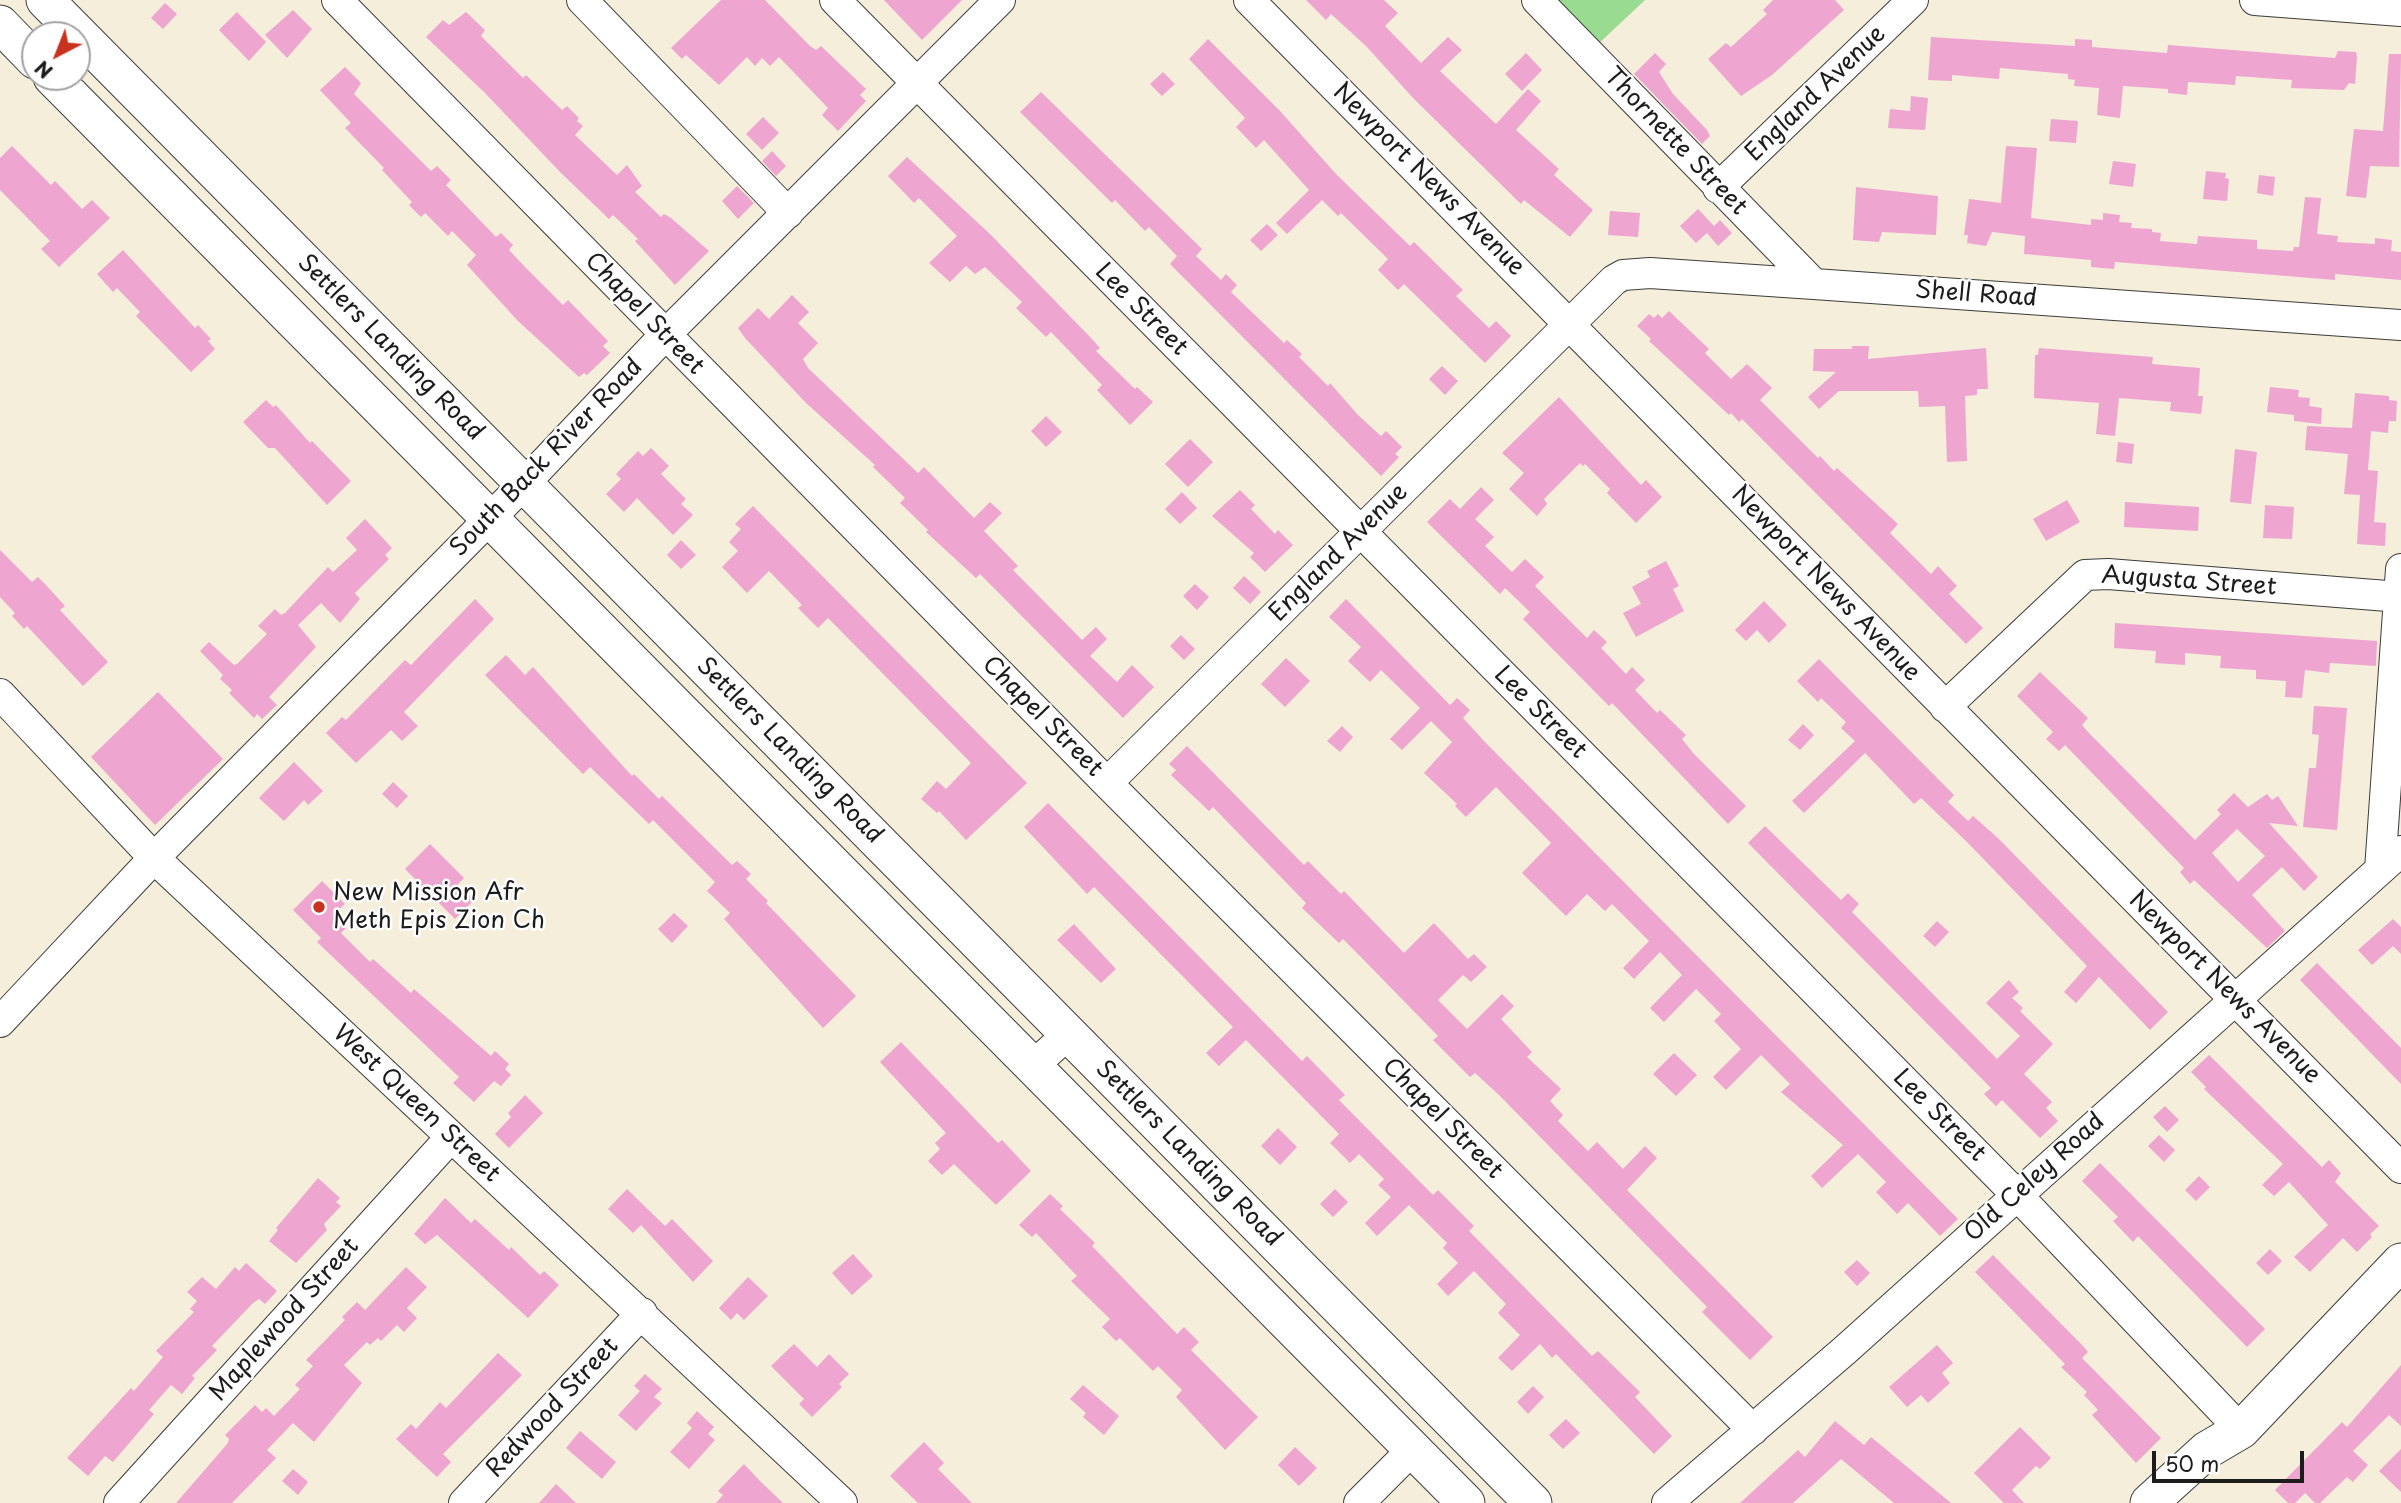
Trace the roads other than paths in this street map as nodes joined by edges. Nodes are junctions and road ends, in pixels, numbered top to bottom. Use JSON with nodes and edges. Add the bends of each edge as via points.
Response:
{"nodes":[{"id":1,"x":45,"y":0,"type":"edge"},
{"id":2,"x":337,"y":0,"type":"edge"},
{"id":3,"x":582,"y":0,"type":"edge"},
{"id":4,"x":835,"y":0,"type":"edge"},
{"id":5,"x":1000,"y":0,"type":"edge"},
{"id":6,"x":1250,"y":0,"type":"edge"},
{"id":7,"x":1537,"y":0,"type":"edge"},
{"id":8,"x":1913,"y":0,"type":"edge"},
{"id":9,"x":2255,"y":0,"type":"edge"},
{"id":10,"x":2401,"y":11,"type":"edge"},
{"id":11,"x":0,"y":24,"type":"edge"},
{"id":12,"x":21,"y":46,"type":"edge"},
{"id":13,"x":918,"y":84,"type":"junction"},
{"id":14,"x":66,"y":91,"type":"edge"},
{"id":15,"x":1718,"y":188,"type":"junction"},
{"id":16,"x":788,"y":213,"type":"junction"},
{"id":17,"x":1814,"y":284,"type":"junction"},
{"id":18,"x":1571,"y":323,"type":"junction"},
{"id":19,"x":2401,"y":325,"type":"edge"},
{"id":20,"x":665,"y":335,"type":"junction"},
{"id":21,"x":524,"y":484,"type":"junction"},
{"id":22,"x":489,"y":519,"type":"junction"},
{"id":23,"x":1360,"y":531,"type":"junction"},
{"id":24,"x":2400,"y":588,"type":"edge"},
{"id":25,"x":0,"y":694,"type":"edge"},
{"id":26,"x":1945,"y":707,"type":"junction"},
{"id":27,"x":1107,"y":783,"type":"junction"},
{"id":28,"x":154,"y":858,"type":"junction"},
{"id":29,"x":2390,"y":860,"type":"edge"},
{"id":30,"x":2236,"y":999,"type":"junction"},
{"id":31,"x":0,"y":1022,"type":"edge"},
{"id":32,"x":1068,"y":1034,"type":"junction"},
{"id":33,"x":1032,"y":1067,"type":"junction"},
{"id":34,"x":451,"y":1137,"type":"junction"},
{"id":35,"x":2401,"y":1168,"type":"edge"},
{"id":36,"x":2016,"y":1194,"type":"junction"},
{"id":37,"x":2401,"y":1262,"type":"edge"},
{"id":38,"x":642,"y":1312,"type":"junction"},
{"id":39,"x":1753,"y":1430,"type":"junction"},
{"id":40,"x":2241,"y":1430,"type":"junction"},
{"id":41,"x":1412,"y":1450,"type":"junction"},
{"id":42,"x":825,"y":1497,"type":"edge"},
{"id":43,"x":119,"y":1503,"type":"edge"},
{"id":44,"x":464,"y":1503,"type":"edge"},
{"id":45,"x":1359,"y":1503,"type":"edge"},
{"id":46,"x":1466,"y":1503,"type":"edge"},
{"id":47,"x":1532,"y":1503,"type":"edge"},
{"id":48,"x":1667,"y":1503,"type":"edge"},
{"id":49,"x":2150,"y":1503,"type":"edge"},
{"id":50,"x":2187,"y":1503,"type":"edge"}],
"edges":[{"from":1,"to":21,"type":"main road","name":"Settlers Landing Road"},
{"from":2,"to":20,"type":"street","name":"Chapel Street"},
{"from":3,"to":16,"type":"street"},
{"from":4,"to":13,"type":"street","name":"Lee Street"},
{"from":5,"to":13,"type":"street","name":"South Back River Road"},
{"from":6,"to":18,"type":"street","name":"Newport News Avenue"},
{"from":7,"to":15,"type":"street","name":"Thornette Street"},
{"from":8,"to":15,"type":"street","name":"England Avenue"},
{"from":9,"to":10,"type":"street"},
{"from":11,"to":12,"type":"main road"},
{"from":13,"to":16,"type":"street","name":"South Back River Road"},
{"from":13,"to":23,"type":"street","name":"Lee Street"},
{"from":14,"to":22,"type":"main road","name":"Settlers Landing Road"},
{"from":15,"to":17,"type":"street","name":"Thornette Street"},
{"from":16,"to":20,"type":"street","name":"South Back River Road"},
{"from":17,"to":18,"type":"street","name":"Shell Road","via":[[1623,275]]},
{"from":17,"to":19,"type":"street","name":"Shell Road"},
{"from":18,"to":23,"type":"street","name":"England Avenue"},
{"from":18,"to":26,"type":"street","name":"Newport News Avenue"},
{"from":20,"to":21,"type":"street","name":"South Back River Road"},
{"from":20,"to":27,"type":"street","name":"Chapel Street"},
{"from":21,"to":22,"type":"street","name":"South Back River Road"},
{"from":21,"to":32,"type":"main road","name":"Settlers Landing Road"},
{"from":22,"to":28,"type":"street","name":"South Back River Road"},
{"from":22,"to":33,"type":"main road","name":"Settlers Landing Road"},
{"from":23,"to":27,"type":"street","name":"England Avenue"},
{"from":23,"to":36,"type":"street","name":"Lee Street"},
{"from":24,"to":26,"type":"street","name":"Augusta Street","via":[[2085,575]]},
{"from":24,"to":29,"type":"street"},
{"from":25,"to":28,"type":"street","name":"West Queen Street"},
{"from":26,"to":30,"type":"street","name":"Newport News Avenue"},
{"from":27,"to":39,"type":"street","name":"Chapel Street"},
{"from":28,"to":31,"type":"street","name":"South Back River Road"},
{"from":28,"to":34,"type":"street","name":"West Queen Street"},
{"from":29,"to":30,"type":"street","name":"Old Celey Road"},
{"from":30,"to":35,"type":"street","name":"Newport News Avenue"},
{"from":30,"to":36,"type":"street","name":"Old Celey Road"},
{"from":32,"to":33,"type":"street"},
{"from":32,"to":47,"type":"main road","name":"Settlers Landing Road"},
{"from":33,"to":41,"type":"main road","name":"Settlers Landing Road"},
{"from":34,"to":38,"type":"street","name":"West Queen Street"},
{"from":34,"to":43,"type":"street","name":"Maplewood Street"},
{"from":36,"to":39,"type":"street","name":"Old Celey Road"},
{"from":36,"to":40,"type":"street","name":"Lee Street"},
{"from":37,"to":40,"type":"main road"},
{"from":38,"to":42,"type":"street","name":"West Queen Street"},
{"from":38,"to":44,"type":"street","name":"Redwood Street"},
{"from":39,"to":48,"type":"street","name":"Old Celey Road"},
{"from":40,"to":49,"type":"main road","via":[[2207,1450]]},
{"from":40,"to":50,"type":"main road","via":[[2224,1464]]},
{"from":41,"to":45,"type":"street"},
{"from":41,"to":46,"type":"main road","name":"Settlers Landing Road"}]}
